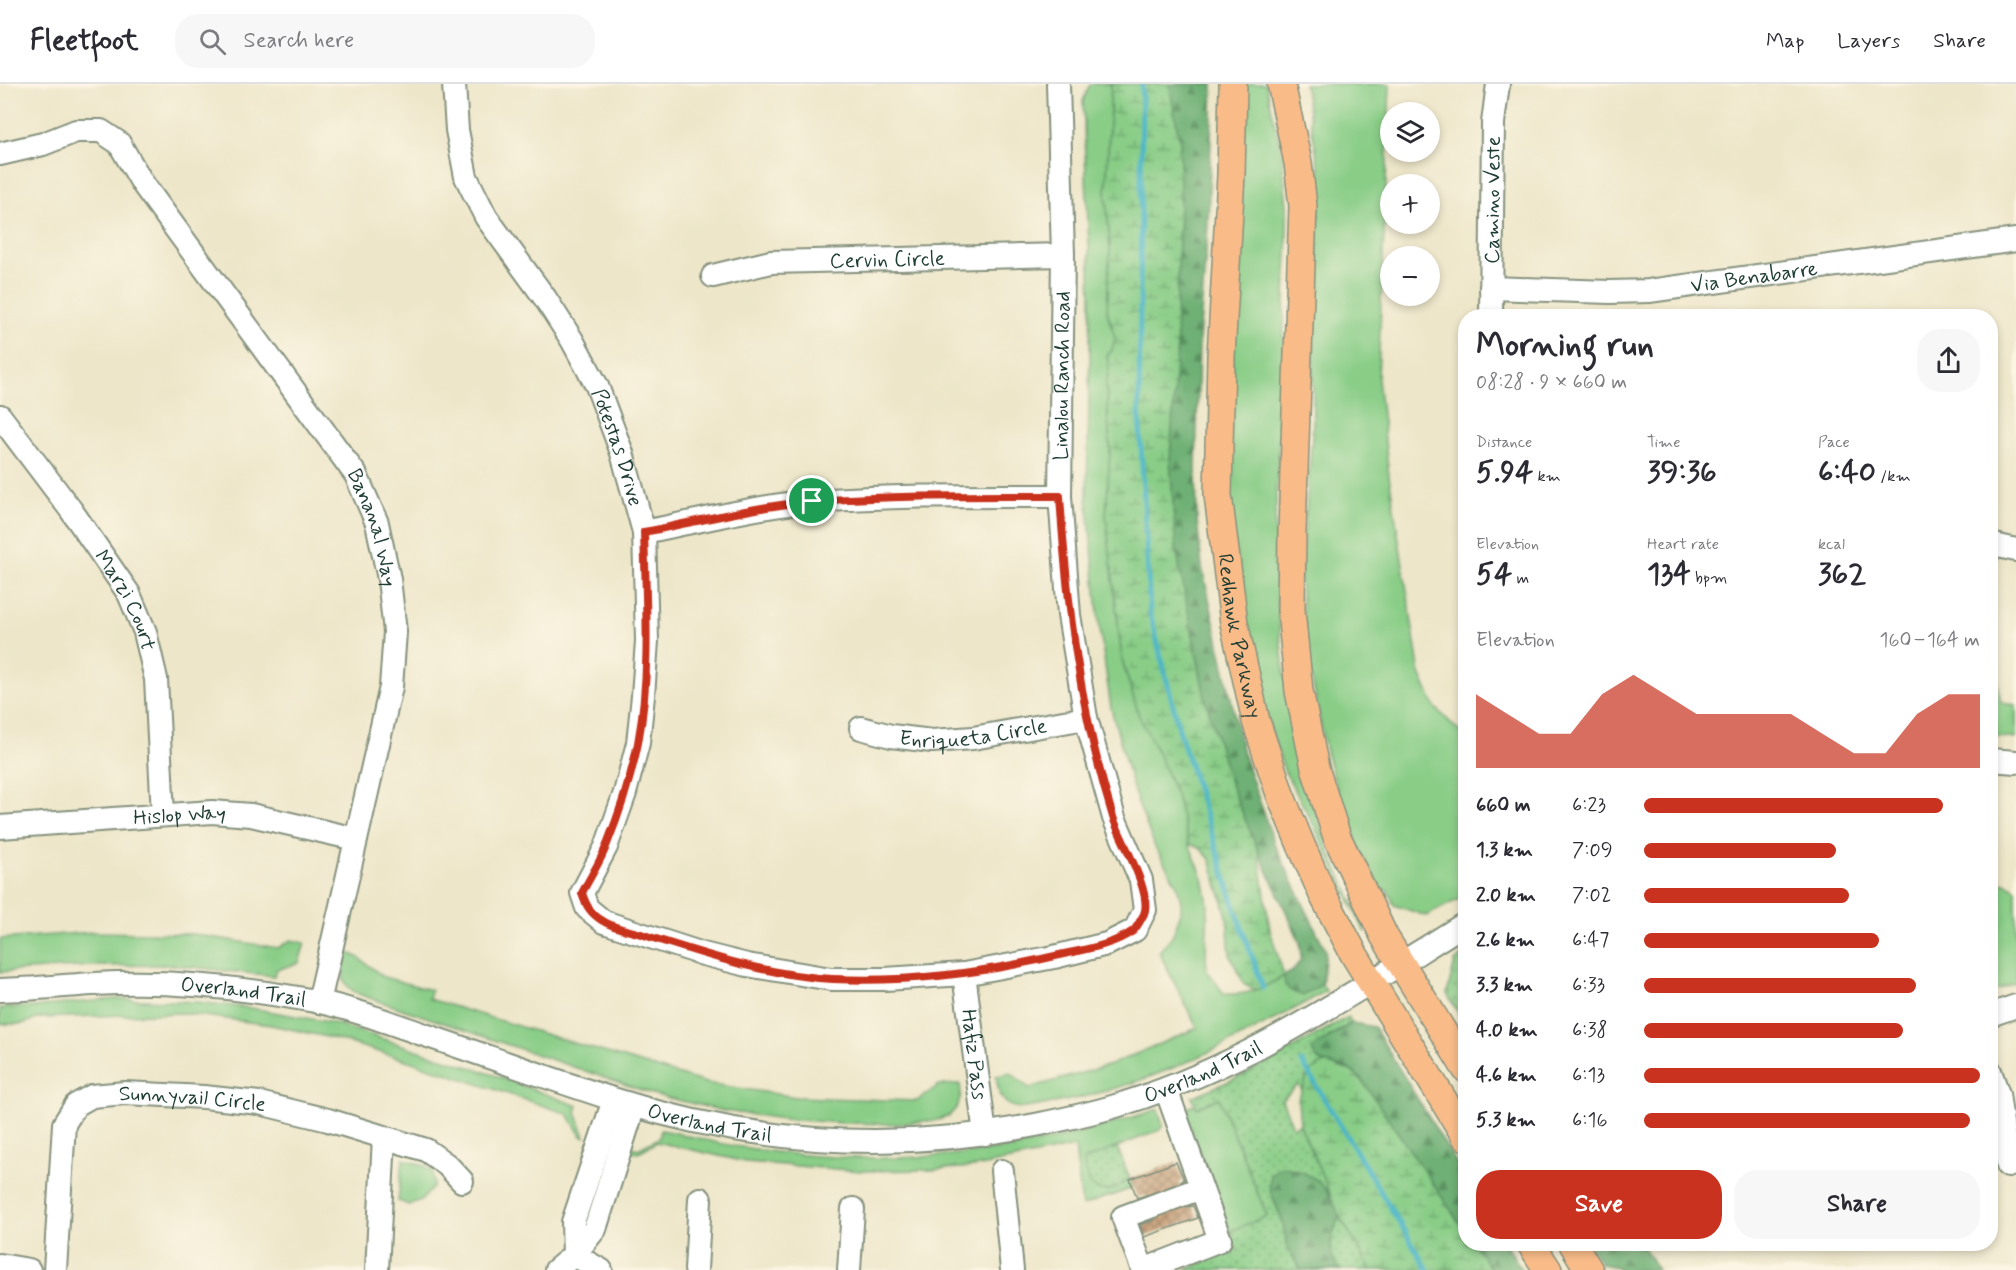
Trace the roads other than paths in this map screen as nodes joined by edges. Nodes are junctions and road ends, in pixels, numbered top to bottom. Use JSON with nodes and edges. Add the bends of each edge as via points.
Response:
{"nodes":[{"id":1,"x":454,"y":84,"type":"edge"},
{"id":2,"x":1058,"y":84,"type":"edge"},
{"id":3,"x":1233,"y":84,"type":"edge"},
{"id":4,"x":1281,"y":84,"type":"edge"},
{"id":5,"x":1498,"y":84,"type":"edge"},
{"id":6,"x":0,"y":154,"type":"edge"},
{"id":7,"x":2016,"y":240,"type":"edge"},
{"id":8,"x":1063,"y":255,"type":"junction"},
{"id":9,"x":713,"y":276,"type":"dead end"},
{"id":10,"x":1491,"y":288,"type":"junction"},
{"id":11,"x":1491,"y":309,"type":"edge"},
{"id":12,"x":0,"y":416,"type":"edge"},
{"id":13,"x":1060,"y":496,"type":"junction"},
{"id":14,"x":644,"y":532,"type":"junction"},
{"id":15,"x":1998,"y":546,"type":"edge"},
{"id":16,"x":2016,"y":550,"type":"edge"},
{"id":17,"x":1086,"y":718,"type":"junction"},
{"id":18,"x":861,"y":728,"type":"dead end"},
{"id":19,"x":1998,"y":761,"type":"edge"},
{"id":20,"x":2016,"y":762,"type":"edge"},
{"id":21,"x":163,"y":815,"type":"junction"},
{"id":22,"x":0,"y":827,"type":"edge"},
{"id":23,"x":356,"y":839,"type":"junction"},
{"id":24,"x":1145,"y":910,"type":"joint"},
{"id":25,"x":1458,"y":928,"type":"edge"},
{"id":26,"x":1401,"y":963,"type":"junction"},
{"id":27,"x":964,"y":974,"type":"junction"},
{"id":28,"x":1371,"y":982,"type":"junction"},
{"id":29,"x":69,"y":985,"type":"junction"},
{"id":30,"x":0,"y":990,"type":"edge"},
{"id":31,"x":0,"y":1002,"type":"edge"},
{"id":32,"x":319,"y":1002,"type":"junction"},
{"id":33,"x":2016,"y":1006,"type":"edge"},
{"id":34,"x":1998,"y":1012,"type":"edge"},
{"id":35,"x":1458,"y":1056,"type":"edge"},
{"id":36,"x":1166,"y":1089,"type":"junction"},
{"id":37,"x":1998,"y":1094,"type":"edge"},
{"id":38,"x":624,"y":1103,"type":"junction"},
{"id":39,"x":1458,"y":1124,"type":"edge"},
{"id":40,"x":985,"y":1134,"type":"junction"},
{"id":41,"x":384,"y":1137,"type":"junction"},
{"id":42,"x":2008,"y":1166,"type":"dead end"},
{"id":43,"x":1002,"y":1171,"type":"dead end"},
{"id":44,"x":462,"y":1181,"type":"dead end"},
{"id":45,"x":586,"y":1182,"type":"junction"},
{"id":46,"x":1201,"y":1188,"type":"dead end"},
{"id":47,"x":609,"y":1189,"type":"junction"},
{"id":48,"x":700,"y":1199,"type":"dead end"},
{"id":49,"x":853,"y":1209,"type":"dead end"},
{"id":50,"x":1536,"y":1251,"type":"edge"},
{"id":51,"x":1577,"y":1251,"type":"edge"},
{"id":52,"x":574,"y":1255,"type":"junction"},
{"id":53,"x":0,"y":1264,"type":"edge"},
{"id":54,"x":29,"y":1270,"type":"edge"},
{"id":55,"x":55,"y":1270,"type":"edge"},
{"id":56,"x":377,"y":1270,"type":"edge"},
{"id":57,"x":556,"y":1270,"type":"edge"},
{"id":58,"x":601,"y":1270,"type":"edge"},
{"id":59,"x":696,"y":1270,"type":"edge"},
{"id":60,"x":849,"y":1270,"type":"edge"},
{"id":61,"x":1012,"y":1270,"type":"edge"},
{"id":62,"x":1548,"y":1270,"type":"edge"},
{"id":63,"x":1589,"y":1270,"type":"edge"}],
"edges":[{"from":1,"to":14,"type":"street","name":"Potestas Drive","via":[[466,177],[486,217],[545,298],[597,386],[622,453]]},
{"from":2,"to":8,"type":"street","name":"Linalou Ranch Road"},
{"from":3,"to":28,"type":"main road","name":"Redhawk Parkway","via":[[1218,495],[1234,623],[1256,721],[1280,794],[1323,895]]},
{"from":4,"to":26,"type":"main road","via":[[1303,206],[1291,543],[1291,610],[1299,691],[1315,768],[1337,837]]},
{"from":5,"to":10,"type":"street","name":"Camino Veste","via":[[1493,123]]},
{"from":6,"to":23,"type":"street","name":"Bananal Way","via":[[76,131],[100,131],[118,142],[143,184],[356,475],[377,524],[390,579],[395,632],[392,687]]},
{"from":7,"to":10,"type":"street","name":"Via Benabarre","via":[[1649,291]]},
{"from":8,"to":9,"type":"street","name":"Cervin Circle","via":[[771,262]]},
{"from":8,"to":13,"type":"street","name":"Linalou Ranch Road"},
{"from":10,"to":11,"type":"street","name":"Camino Veste"},
{"from":12,"to":21,"type":"street","name":"Marzi Court","via":[[129,594],[145,632],[156,679]]},
{"from":13,"to":14,"type":"street","via":[[812,501]]},
{"from":13,"to":17,"type":"street","name":"Linalou Ranch Road","via":[[1069,615]]},
{"from":14,"to":27,"type":"street","name":"Potestas Drive","via":[[647,641],[638,743],[606,846],[582,893],[587,908],[604,922],[703,954],[831,979]]},
{"from":15,"to":16,"type":"street"},
{"from":17,"to":18,"type":"street","name":"Enriqueta Circle","via":[[932,741]]},
{"from":17,"to":24,"type":"street","name":"Linalou Ranch Road","via":[[1114,818],[1141,880]]},
{"from":19,"to":20,"type":"street"},
{"from":21,"to":22,"type":"street","name":"Hislop Way"},
{"from":21,"to":23,"type":"street","name":"Hislop Way","via":[[251,814]]},
{"from":23,"to":32,"type":"street","name":"Bananal Way"},
{"from":24,"to":27,"type":"street","name":"Potestas Drive","via":[[1135,930],[1107,944]]},
{"from":25,"to":26,"type":"street","name":"Overland Trail"},
{"from":26,"to":28,"type":"street","name":"Overland Trail"},
{"from":26,"to":35,"type":"main road"},
{"from":27,"to":40,"type":"street","name":"Hafiz Pass"},
{"from":28,"to":36,"type":"street","name":"Overland Trail","via":[[1244,1056]]},
{"from":28,"to":39,"type":"main road","name":"Redhawk Parkway"},
{"from":29,"to":30,"type":"street","name":"Overland Trail"},
{"from":29,"to":31,"type":"street","via":[[38,1000]]},
{"from":29,"to":32,"type":"street","name":"Overland Trail","via":[[172,983],[244,989]]},
{"from":32,"to":38,"type":"street","name":"Overland Trail"},
{"from":33,"to":34,"type":"street"},
{"from":36,"to":40,"type":"street","name":"Overland Trail","via":[[1070,1118]]},
{"from":36,"to":46,"type":"street"},
{"from":37,"to":42,"type":"street"},
{"from":38,"to":40,"type":"street","name":"Overland Trail","via":[[736,1131],[790,1138],[879,1142]]},
{"from":38,"to":45,"type":"street"},
{"from":38,"to":47,"type":"street"},
{"from":41,"to":44,"type":"street","name":"Sunnyvail Circle","via":[[426,1150]]},
{"from":41,"to":55,"type":"street","name":"Sunnyvail Circle","via":[[259,1103],[136,1094],[92,1096],[76,1105],[64,1124]]},
{"from":41,"to":56,"type":"street"},
{"from":43,"to":61,"type":"street"},
{"from":45,"to":47,"type":"street"},
{"from":45,"to":52,"type":"street","via":[[573,1222]]},
{"from":47,"to":52,"type":"street","via":[[596,1229]]},
{"from":48,"to":59,"type":"street"},
{"from":49,"to":60,"type":"street"},
{"from":50,"to":62,"type":"main road"},
{"from":51,"to":63,"type":"main road"},
{"from":52,"to":57,"type":"street"},
{"from":52,"to":58,"type":"street"},
{"from":53,"to":54,"type":"street"}]}
